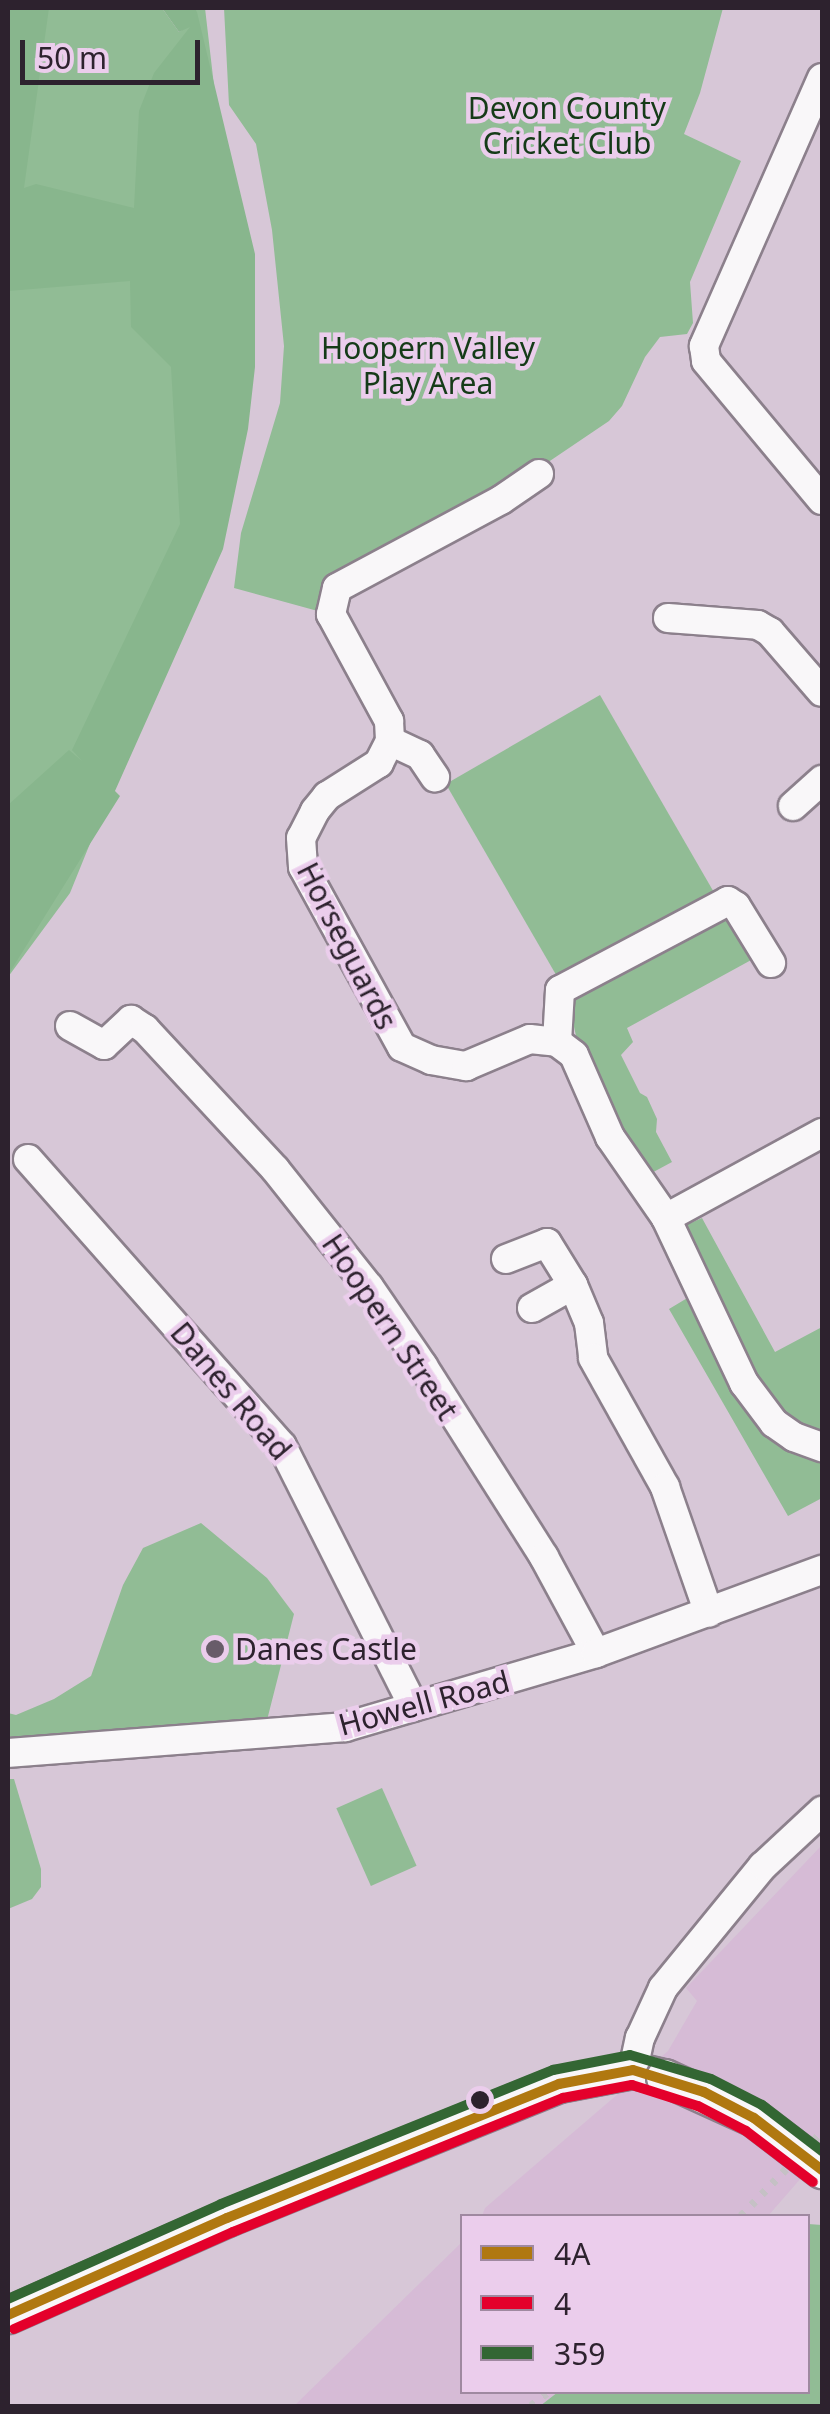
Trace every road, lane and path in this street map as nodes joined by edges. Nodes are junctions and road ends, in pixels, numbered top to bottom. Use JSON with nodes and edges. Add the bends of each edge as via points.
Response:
{"nodes":[{"id":1,"x":822,"y":78,"type":"edge"},
{"id":2,"x":539,"y":474,"type":"dead end"},
{"id":3,"x":822,"y":500,"type":"edge"},
{"id":4,"x":668,"y":618,"type":"dead end"},
{"id":5,"x":822,"y":692,"type":"edge"},
{"id":6,"x":390,"y":741,"type":"junction"},
{"id":7,"x":434,"y":777,"type":"dead end"},
{"id":8,"x":822,"y":780,"type":"edge"},
{"id":9,"x":793,"y":806,"type":"dead end"},
{"id":10,"x":771,"y":963,"type":"dead end"},
{"id":11,"x":70,"y":1026,"type":"dead end"},
{"id":12,"x":557,"y":1042,"type":"junction"},
{"id":13,"x":822,"y":1133,"type":"edge"},
{"id":14,"x":28,"y":1159,"type":"dead end"},
{"id":15,"x":666,"y":1218,"type":"junction"},
{"id":16,"x":506,"y":1259,"type":"dead end"},
{"id":17,"x":574,"y":1285,"type":"junction"},
{"id":18,"x":532,"y":1308,"type":"dead end"},
{"id":19,"x":822,"y":1447,"type":"edge"},
{"id":20,"x":822,"y":1570,"type":"edge"},
{"id":21,"x":709,"y":1613,"type":"junction"},
{"id":22,"x":596,"y":1653,"type":"junction"},
{"id":23,"x":414,"y":1708,"type":"junction"},
{"id":24,"x":8,"y":1753,"type":"edge"},
{"id":25,"x":822,"y":1811,"type":"edge"},
{"id":26,"x":649,"y":2074,"type":"junction"},
{"id":27,"x":822,"y":2170,"type":"edge"},
{"id":28,"x":8,"y":2315,"type":"edge"}],
"edges":[{"from":1,"to":3,"type":"street","via":[[704,346],[706,362]]},
{"from":2,"to":6,"type":"street","via":[[338,588],[331,614],[388,721]]},
{"from":4,"to":5,"type":"street","via":[[758,625]]},
{"from":6,"to":7,"type":"street","via":[[420,755]]},
{"from":6,"to":12,"type":"street","name":"Horseguards","via":[[380,764],[327,796],[306,825],[300,852],[388,1028],[402,1047],[449,1065],[479,1064],[530,1039]]},
{"from":8,"to":9,"type":"street"},
{"from":10,"to":12,"type":"street","via":[[728,901],[560,990]]},
{"from":11,"to":22,"type":"street","name":"Hoopern Street","via":[[104,1045],[130,1020],[225,1112],[369,1287],[544,1557]]},
{"from":12,"to":15,"type":"street","via":[[574,1054],[610,1137]]},
{"from":13,"to":15,"type":"street"},
{"from":14,"to":23,"type":"street","name":"Danes Road","via":[[282,1446]]},
{"from":15,"to":19,"type":"street","via":[[744,1383],[774,1423]]},
{"from":16,"to":17,"type":"street","via":[[547,1243]]},
{"from":17,"to":18,"type":"street"},
{"from":17,"to":21,"type":"street","via":[[593,1358],[665,1487]]},
{"from":20,"to":21,"type":"street","name":"Howell Road"},
{"from":21,"to":22,"type":"street","name":"Howell Road"},
{"from":22,"to":23,"type":"street","name":"Howell Road"},
{"from":23,"to":24,"type":"street","name":"Howell Road","via":[[345,1727],[271,1736]]},
{"from":25,"to":26,"type":"street","via":[[764,1866],[663,1988],[640,2038]]},
{"from":26,"to":27,"type":"main road","bridge":true,"via":[[754,2118]]},
{"from":26,"to":28,"type":"main road","via":[[559,2084]]}]}
